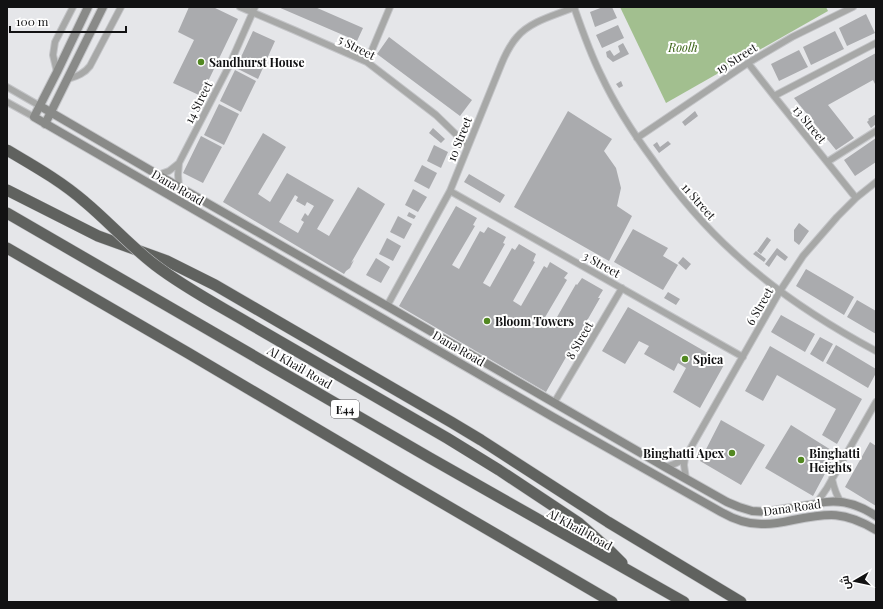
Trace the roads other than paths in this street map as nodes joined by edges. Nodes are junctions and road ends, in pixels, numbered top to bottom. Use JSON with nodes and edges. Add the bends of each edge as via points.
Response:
{"nodes":[{"id":1,"x":72,"y":7,"type":"edge"},
{"id":2,"x":88,"y":7,"type":"edge"},
{"id":3,"x":103,"y":7,"type":"edge"},
{"id":4,"x":121,"y":7,"type":"edge"},
{"id":5,"x":240,"y":7,"type":"edge"},
{"id":6,"x":390,"y":7,"type":"edge"},
{"id":7,"x":574,"y":7,"type":"edge"},
{"id":8,"x":853,"y":7,"type":"edge"},
{"id":9,"x":254,"y":10,"type":"edge"},
{"id":10,"x":876,"y":43,"type":"edge"},
{"id":11,"x":367,"y":62,"type":"junction"},
{"id":12,"x":748,"y":62,"type":"junction"},
{"id":13,"x":57,"y":72,"type":"junction"},
{"id":14,"x":68,"y":78,"type":"junction"},
{"id":15,"x":7,"y":87,"type":"edge"},
{"id":16,"x":774,"y":96,"type":"junction"},
{"id":17,"x":7,"y":102,"type":"edge"},
{"id":18,"x":40,"y":106,"type":"junction"},
{"id":19,"x":51,"y":112,"type":"junction"},
{"id":20,"x":34,"y":118,"type":"junction"},
{"id":21,"x":45,"y":124,"type":"junction"},
{"id":22,"x":876,"y":131,"type":"edge"},
{"id":23,"x":637,"y":138,"type":"junction"},
{"id":24,"x":468,"y":146,"type":"junction"},
{"id":25,"x":7,"y":150,"type":"edge"},
{"id":26,"x":827,"y":162,"type":"junction"},
{"id":27,"x":179,"y":164,"type":"junction"},
{"id":28,"x":158,"y":175,"type":"junction"},
{"id":29,"x":876,"y":182,"type":"edge"},
{"id":30,"x":179,"y":187,"type":"junction"},
{"id":31,"x":7,"y":190,"type":"edge"},
{"id":32,"x":450,"y":190,"type":"junction"},
{"id":33,"x":856,"y":198,"type":"junction"},
{"id":34,"x":7,"y":213,"type":"edge"},
{"id":35,"x":7,"y":248,"type":"edge"},
{"id":36,"x":622,"y":288,"type":"junction"},
{"id":37,"x":780,"y":291,"type":"junction"},
{"id":38,"x":387,"y":306,"type":"junction"},
{"id":39,"x":375,"y":314,"type":"junction"},
{"id":40,"x":383,"y":318,"type":"junction"},
{"id":41,"x":876,"y":351,"type":"edge"},
{"id":42,"x":743,"y":357,"type":"junction"},
{"id":43,"x":876,"y":402,"type":"edge"},
{"id":44,"x":555,"y":404,"type":"junction"},
{"id":45,"x":545,"y":412,"type":"junction"},
{"id":46,"x":553,"y":417,"type":"junction"},
{"id":47,"x":685,"y":458,"type":"junction"},
{"id":48,"x":665,"y":467,"type":"junction"},
{"id":49,"x":686,"y":479,"type":"junction"},
{"id":50,"x":832,"y":479,"type":"junction"},
{"id":51,"x":841,"y":502,"type":"junction"},
{"id":52,"x":816,"y":504,"type":"junction"},
{"id":53,"x":876,"y":516,"type":"edge"},
{"id":54,"x":876,"y":530,"type":"edge"},
{"id":55,"x":629,"y":571,"type":"junction"},
{"id":56,"x":610,"y":601,"type":"edge"},
{"id":57,"x":684,"y":602,"type":"edge"},
{"id":58,"x":741,"y":602,"type":"edge"}],
"edges":[{"from":1,"to":13,"type":"street","via":[[53,48]]},
{"from":2,"to":13,"type":"street"},
{"from":3,"to":14,"type":"street"},
{"from":4,"to":14,"type":"street","via":[[90,66],[81,75]]},
{"from":5,"to":9,"type":"street","name":"5 Street"},
{"from":6,"to":11,"type":"street"},
{"from":7,"to":23,"type":"street","name":"11 Street","via":[[601,76]]},
{"from":7,"to":24,"type":"street","name":"10 Street","via":[[533,24],[510,46]]},
{"from":8,"to":12,"type":"street","name":"19 Street"},
{"from":9,"to":11,"type":"street","name":"5 Street"},
{"from":9,"to":27,"type":"street","name":"14 Street"},
{"from":10,"to":16,"type":"street"},
{"from":11,"to":24,"type":"street","name":"5 Street","via":[[436,115]]},
{"from":12,"to":16,"type":"street","name":"13 Street"},
{"from":12,"to":23,"type":"street","name":"19 Street"},
{"from":13,"to":18,"type":"street"},
{"from":14,"to":19,"type":"street"},
{"from":15,"to":18,"type":"street"},
{"from":16,"to":26,"type":"street","name":"13 Street"},
{"from":17,"to":20,"type":"street"},
{"from":18,"to":19,"type":"street","name":"Dana Road"},
{"from":18,"to":20,"type":"street"},
{"from":19,"to":21,"type":"street"},
{"from":19,"to":28,"type":"street","name":"Dana Road"},
{"from":20,"to":21,"type":"street","name":"Dana Road"},
{"from":21,"to":39,"type":"street","name":"Dana Road"},
{"from":22,"to":26,"type":"street"},
{"from":23,"to":37,"type":"street","name":"11 Street","via":[[668,181],[706,226],[749,267]]},
{"from":24,"to":32,"type":"street","name":"10 Street"},
{"from":25,"to":55,"type":"highway","bridge":true,"via":[[74,193],[98,212],[139,252],[171,277],[447,438],[525,487],[593,534]]},
{"from":26,"to":33,"type":"street","name":"13 Street"},
{"from":27,"to":28,"type":"street"},
{"from":27,"to":30,"type":"street","name":"14 Street"},
{"from":28,"to":30,"type":"street","name":"Dana Road"},
{"from":29,"to":33,"type":"street","name":"6 Street"},
{"from":30,"to":38,"type":"street","name":"Dana Road"},
{"from":31,"to":58,"type":"highway","via":[[92,234],[167,261],[209,282],[451,422]]},
{"from":32,"to":36,"type":"street","name":"3 Street"},
{"from":32,"to":38,"type":"street","name":"10 Street"},
{"from":33,"to":37,"type":"street","name":"6 Street","via":[[803,256]]},
{"from":34,"to":55,"type":"highway","name":"Al Khail Road","number":"E44"},
{"from":35,"to":56,"type":"highway","number":"E44"},
{"from":36,"to":42,"type":"street","name":"3 Street"},
{"from":36,"to":44,"type":"street","name":"8 Street"},
{"from":37,"to":41,"type":"street","name":"11 Street"},
{"from":37,"to":42,"type":"street","name":"6 Street"},
{"from":38,"to":39,"type":"street","via":[[376,304],[373,309]]},
{"from":38,"to":40,"type":"street","via":[[393,314],[389,318]]},
{"from":38,"to":44,"type":"street","name":"Dana Road"},
{"from":39,"to":40,"type":"street","name":"Dana Road"},
{"from":40,"to":45,"type":"street","name":"Dana Road"},
{"from":42,"to":47,"type":"street","name":"6 Street"},
{"from":43,"to":50,"type":"street"},
{"from":44,"to":45,"type":"street","via":[[546,403]]},
{"from":44,"to":46,"type":"street","via":[[561,409],[561,414]]},
{"from":44,"to":48,"type":"street","name":"Dana Road"},
{"from":45,"to":46,"type":"street","name":"Dana Road"},
{"from":46,"to":54,"type":"street","name":"Dana Road","via":[[735,519],[750,524],[766,524],[831,514],[857,520]]},
{"from":47,"to":48,"type":"street"},
{"from":47,"to":49,"type":"street"},
{"from":48,"to":49,"type":"street","name":"Dana Road"},
{"from":49,"to":52,"type":"street","name":"Dana Road","via":[[727,502],[752,511],[766,512]]},
{"from":50,"to":51,"type":"street","via":[[836,495]]},
{"from":50,"to":52,"type":"street"},
{"from":51,"to":52,"type":"street","name":"Dana Road"},
{"from":51,"to":53,"type":"street","name":"Dana Road"},
{"from":55,"to":57,"type":"highway","name":"Al Khail Road","number":"E44"}]}
